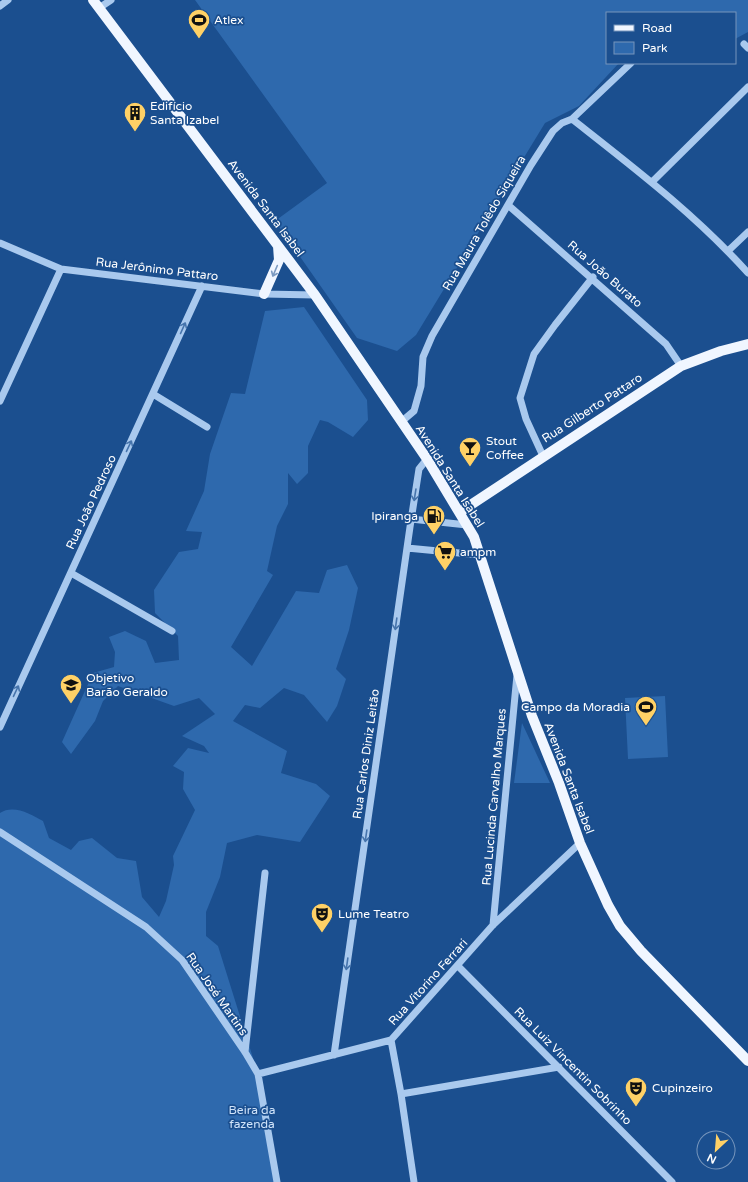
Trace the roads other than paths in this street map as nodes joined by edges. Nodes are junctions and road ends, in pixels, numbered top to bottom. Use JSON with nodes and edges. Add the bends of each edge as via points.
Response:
{"nodes":[{"id":1,"x":8,"y":0,"type":"edge"},
{"id":2,"x":111,"y":0,"type":"edge"},
{"id":3,"x":96,"y":4,"type":"edge"},
{"id":4,"x":0,"y":6,"type":"edge"},
{"id":5,"x":630,"y":64,"type":"edge"},
{"id":6,"x":748,"y":87,"type":"edge"},
{"id":7,"x":572,"y":119,"type":"junction"},
{"id":8,"x":652,"y":182,"type":"junction"},
{"id":9,"x":508,"y":205,"type":"junction"},
{"id":10,"x":748,"y":232,"type":"edge"},
{"id":11,"x":0,"y":243,"type":"edge"},
{"id":12,"x":278,"y":246,"type":"junction"},
{"id":13,"x":728,"y":251,"type":"junction"},
{"id":14,"x":61,"y":269,"type":"junction"},
{"id":15,"x":748,"y":273,"type":"edge"},
{"id":16,"x":593,"y":277,"type":"junction"},
{"id":17,"x":202,"y":286,"type":"junction"},
{"id":18,"x":264,"y":294,"type":"junction"},
{"id":19,"x":315,"y":294,"type":"junction"},
{"id":20,"x":748,"y":344,"type":"edge"},
{"id":21,"x":681,"y":366,"type":"junction"},
{"id":22,"x":153,"y":394,"type":"junction"},
{"id":23,"x":0,"y":400,"type":"edge"},
{"id":24,"x":401,"y":422,"type":"junction"},
{"id":25,"x":207,"y":427,"type":"dead end"},
{"id":26,"x":543,"y":456,"type":"junction"},
{"id":27,"x":426,"y":459,"type":"junction"},
{"id":28,"x":460,"y":512,"type":"junction"},
{"id":29,"x":411,"y":519,"type":"junction"},
{"id":30,"x":467,"y":525,"type":"junction"},
{"id":31,"x":407,"y":548,"type":"junction"},
{"id":32,"x":480,"y":555,"type":"junction"},
{"id":33,"x":71,"y":573,"type":"junction"},
{"id":34,"x":172,"y":631,"type":"dead end"},
{"id":35,"x":517,"y":671,"type":"junction"},
{"id":36,"x":0,"y":727,"type":"edge"},
{"id":37,"x":0,"y":832,"type":"edge"},
{"id":38,"x":580,"y":843,"type":"junction"},
{"id":39,"x":265,"y":873,"type":"dead end"},
{"id":40,"x":494,"y":925,"type":"junction"},
{"id":41,"x":458,"y":966,"type":"junction"},
{"id":42,"x":390,"y":1040,"type":"junction"},
{"id":43,"x":245,"y":1052,"type":"junction"},
{"id":44,"x":334,"y":1055,"type":"junction"},
{"id":45,"x":748,"y":1061,"type":"edge"},
{"id":46,"x":559,"y":1067,"type":"junction"},
{"id":47,"x":258,"y":1074,"type":"junction"},
{"id":48,"x":401,"y":1094,"type":"junction"},
{"id":49,"x":277,"y":1182,"type":"edge"},
{"id":50,"x":414,"y":1182,"type":"edge"},
{"id":51,"x":672,"y":1182,"type":"edge"}],
"edges":[{"from":1,"to":4,"type":"street"},
{"from":2,"to":3,"type":"street"},
{"from":3,"to":12,"type":"main road","name":"Avenida Santa Isabel"},
{"from":5,"to":7,"type":"street","name":"Rua Maura Tolêdo Siqueira"},
{"from":6,"to":8,"type":"street"},
{"from":7,"to":8,"type":"street"},
{"from":7,"to":9,"type":"street","name":"Rua Maura Tolêdo Siqueira","via":[[553,130]]},
{"from":8,"to":13,"type":"street"},
{"from":9,"to":16,"type":"street","name":"Rua João Burato"},
{"from":9,"to":24,"type":"street","name":"Rua Maura Tolêdo Siqueira","via":[[432,336],[423,357],[421,386],[414,411]]},
{"from":10,"to":13,"type":"street"},
{"from":11,"to":14,"type":"street","name":"Rua Jerônimo Pattaro"},
{"from":12,"to":18,"type":"main road","one_way":true,"via":[[279,260]]},
{"from":12,"to":19,"type":"main road","name":"Avenida Santa Isabel"},
{"from":13,"to":15,"type":"street"},
{"from":14,"to":17,"type":"street","name":"Rua Jerônimo Pattaro"},
{"from":14,"to":23,"type":"street"},
{"from":16,"to":21,"type":"street","name":"Rua João Burato","via":[[666,344]]},
{"from":16,"to":26,"type":"street","via":[[534,354],[520,398],[526,419]]},
{"from":17,"to":18,"type":"street","name":"Rua Jerônimo Pattaro"},
{"from":22,"to":17,"type":"street","name":"Rua João Pedroso","one_way":true},
{"from":18,"to":19,"type":"street","name":"Rua Jerônimo Pattaro"},
{"from":19,"to":24,"type":"main road","name":"Avenida Santa Isabel"},
{"from":20,"to":21,"type":"main road","name":"Rua Gilberto Pattaro"},
{"from":21,"to":26,"type":"main road","name":"Rua Gilberto Pattaro"},
{"from":22,"to":25,"type":"street"},
{"from":33,"to":22,"type":"street","name":"Rua João Pedroso","one_way":true},
{"from":24,"to":27,"type":"main road","name":"Avenida Santa Isabel"},
{"from":26,"to":28,"type":"main road","name":"Rua Gilberto Pattaro"},
{"from":27,"to":28,"type":"main road","name":"Avenida Santa Isabel"},
{"from":27,"to":29,"type":"street","name":"Rua Carlos Diniz Leitão","one_way":true,"via":[[419,469]]},
{"from":28,"to":30,"type":"main road","name":"Avenida Santa Isabel"},
{"from":29,"to":30,"type":"street"},
{"from":29,"to":31,"type":"street","name":"Rua Carlos Diniz Leitão"},
{"from":30,"to":32,"type":"main road","name":"Avenida Santa Isabel"},
{"from":31,"to":32,"type":"street"},
{"from":31,"to":44,"type":"street","name":"Rua Carlos Diniz Leitão","one_way":true},
{"from":32,"to":35,"type":"main road","name":"Avenida Santa Isabel"},
{"from":33,"to":34,"type":"street"},
{"from":36,"to":33,"type":"street","name":"Rua João Pedroso","one_way":true},
{"from":35,"to":38,"type":"main road","name":"Avenida Santa Isabel"},
{"from":35,"to":40,"type":"street","name":"Rua Lucinda Carvalho Marques"},
{"from":37,"to":43,"type":"street","name":"Rua José Martins","via":[[146,927],[182,960]]},
{"from":38,"to":40,"type":"street","name":"Rua Vitorino Ferrari"},
{"from":38,"to":45,"type":"main road","name":"Avenida Santa Isabel","via":[[620,926],[640,951]]},
{"from":39,"to":43,"type":"street"},
{"from":40,"to":41,"type":"street","name":"Rua Vitorino Ferrari"},
{"from":41,"to":42,"type":"street","name":"Rua Vitorino Ferrari"},
{"from":41,"to":46,"type":"street","name":"Rua Luiz Vincentin Sobrinho"},
{"from":42,"to":44,"type":"street","name":"Rua Vitorino Ferrari"},
{"from":42,"to":48,"type":"street"},
{"from":43,"to":47,"type":"street","name":"Rua José Martins"},
{"from":44,"to":47,"type":"street","name":"Rua Vitorino Ferrari"},
{"from":46,"to":48,"type":"street"},
{"from":46,"to":51,"type":"street","name":"Rua Luiz Vincentin Sobrinho"},
{"from":47,"to":49,"type":"street","name":"Rua José Martins"},
{"from":48,"to":50,"type":"street"}]}
